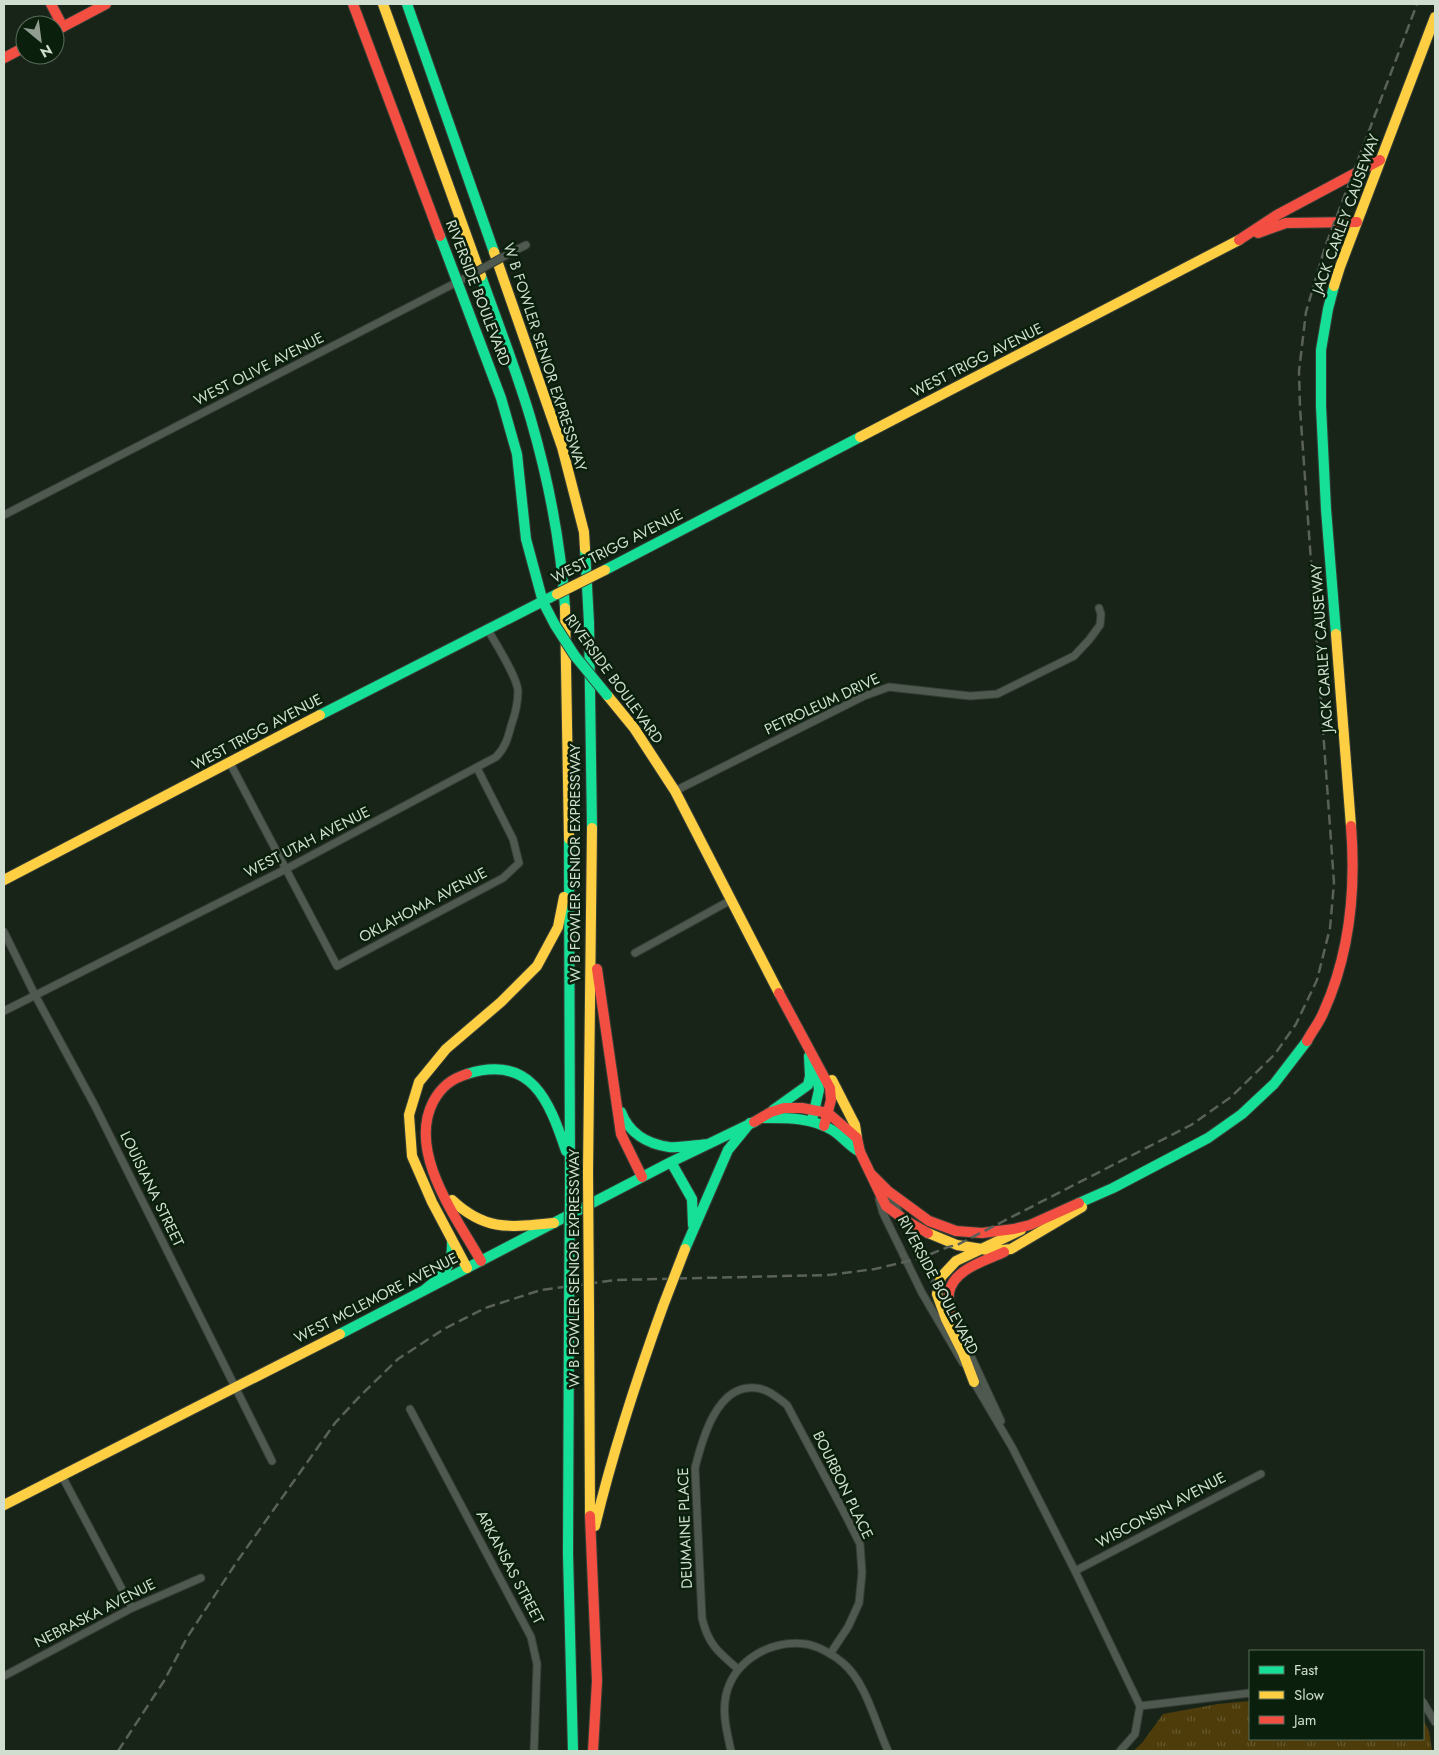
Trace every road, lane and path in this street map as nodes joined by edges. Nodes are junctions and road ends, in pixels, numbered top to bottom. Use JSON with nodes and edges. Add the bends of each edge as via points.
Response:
{"nodes":[{"id":1,"x":106,"y":4,"type":"edge"},
{"id":2,"x":353,"y":4,"type":"edge"},
{"id":3,"x":383,"y":4,"type":"edge"},
{"id":4,"x":407,"y":4,"type":"edge"},
{"id":5,"x":1435,"y":17,"type":"edge"},
{"id":6,"x":65,"y":26,"type":"edge"},
{"id":7,"x":1380,"y":160,"type":"junction"},
{"id":8,"x":1357,"y":222,"type":"junction"},
{"id":9,"x":1243,"y":238,"type":"junction"},
{"id":10,"x":526,"y":245,"type":"dead end"},
{"id":11,"x":462,"y":279,"type":"junction"},
{"id":12,"x":4,"y":515,"type":"edge"},
{"id":13,"x":542,"y":602,"type":"junction"},
{"id":14,"x":1099,"y":608,"type":"dead end"},
{"id":15,"x":487,"y":628,"type":"junction"},
{"id":16,"x":230,"y":763,"type":"junction"},
{"id":17,"x":477,"y":768,"type":"junction"},
{"id":18,"x":675,"y":791,"type":"junction"},
{"id":19,"x":286,"y":869,"type":"junction"},
{"id":20,"x":569,"y":873,"type":"junction"},
{"id":21,"x":4,"y":880,"type":"edge"},
{"id":22,"x":731,"y":900,"type":"junction"},
{"id":23,"x":591,"y":925,"type":"junction"},
{"id":24,"x":4,"y":932,"type":"edge"},
{"id":25,"x":635,"y":952,"type":"dead end"},
{"id":26,"x":35,"y":995,"type":"junction"},
{"id":27,"x":4,"y":1011,"type":"edge"},
{"id":28,"x":809,"y":1050,"type":"junction"},
{"id":29,"x":816,"y":1065,"type":"junction"},
{"id":30,"x":615,"y":1100,"type":"junction"},
{"id":31,"x":815,"y":1110,"type":"junction"},
{"id":32,"x":828,"y":1113,"type":"junction"},
{"id":33,"x":766,"y":1115,"type":"junction"},
{"id":34,"x":812,"y":1122,"type":"junction"},
{"id":35,"x":750,"y":1123,"type":"junction"},
{"id":36,"x":824,"y":1126,"type":"junction"},
{"id":37,"x":857,"y":1138,"type":"junction"},
{"id":38,"x":708,"y":1144,"type":"junction"},
{"id":39,"x":860,"y":1152,"type":"junction"},
{"id":40,"x":570,"y":1161,"type":"junction"},
{"id":41,"x":672,"y":1162,"type":"junction"},
{"id":42,"x":871,"y":1174,"type":"junction"},
{"id":43,"x":642,"y":1177,"type":"junction"},
{"id":44,"x":441,"y":1188,"type":"junction"},
{"id":45,"x":1113,"y":1188,"type":"junction"},
{"id":46,"x":886,"y":1189,"type":"junction"},
{"id":47,"x":900,"y":1216,"type":"junction"},
{"id":48,"x":554,"y":1223,"type":"junction"},
{"id":49,"x":1030,"y":1224,"type":"junction"},
{"id":50,"x":692,"y":1230,"type":"junction"},
{"id":51,"x":452,"y":1240,"type":"junction"},
{"id":52,"x":982,"y":1249,"type":"junction"},
{"id":53,"x":1011,"y":1249,"type":"junction"},
{"id":54,"x":481,"y":1261,"type":"junction"},
{"id":55,"x":467,"y":1268,"type":"junction"},
{"id":56,"x":938,"y":1287,"type":"junction"},
{"id":57,"x":423,"y":1291,"type":"junction"},
{"id":58,"x":950,"y":1313,"type":"junction"},
{"id":59,"x":974,"y":1382,"type":"junction"},
{"id":60,"x":236,"y":1388,"type":"junction"},
{"id":61,"x":741,"y":1389,"type":"joint"},
{"id":62,"x":410,"y":1409,"type":"dead end"},
{"id":63,"x":1012,"y":1447,"type":"junction"},
{"id":64,"x":272,"y":1461,"type":"dead end"},
{"id":65,"x":1261,"y":1474,"type":"dead end"},
{"id":66,"x":62,"y":1476,"type":"junction"},
{"id":67,"x":4,"y":1505,"type":"edge"},
{"id":68,"x":590,"y":1545,"type":"junction"},
{"id":69,"x":1075,"y":1571,"type":"junction"},
{"id":70,"x":200,"y":1578,"type":"dead end"},
{"id":71,"x":132,"y":1608,"type":"junction"},
{"id":72,"x":830,"y":1654,"type":"junction"},
{"id":73,"x":738,"y":1669,"type":"junction"},
{"id":74,"x":4,"y":1676,"type":"edge"},
{"id":75,"x":1249,"y":1693,"type":"edge"},
{"id":76,"x":1424,"y":1704,"type":"edge"},
{"id":77,"x":1140,"y":1706,"type":"junction"},
{"id":78,"x":1435,"y":1722,"type":"edge"},
{"id":79,"x":534,"y":1751,"type":"edge"},
{"id":80,"x":572,"y":1751,"type":"edge"},
{"id":81,"x":593,"y":1751,"type":"edge"},
{"id":82,"x":731,"y":1751,"type":"edge"},
{"id":83,"x":888,"y":1751,"type":"edge"},
{"id":84,"x":1120,"y":1751,"type":"edge"}],
"edges":[{"from":1,"to":6,"type":"main road"},
{"from":2,"to":11,"type":"main road","name":"RIVERSIDE BOULEVARD"},
{"from":3,"to":20,"type":"main road","name":"W B FOWLER SENIOR EXPRESSWAY","via":[[531,420],[550,495],[562,564],[566,626]]},
{"from":4,"to":23,"type":"main road","name":"W B FOWLER SENIOR EXPRESSWAY","via":[[562,447],[584,532],[592,791]]},
{"from":5,"to":7,"type":"main road","name":"JACK CARLEY CAUSEWAY"},
{"from":7,"to":8,"type":"main road","name":"JACK CARLEY CAUSEWAY"},
{"from":7,"to":9,"type":"main road","via":[[1276,215]]},
{"from":8,"to":9,"type":"main road","via":[[1286,223]]},
{"from":8,"to":45,"type":"main road","name":"JACK CARLEY CAUSEWAY","via":[[1332,293],[1321,350],[1320,406],[1326,509],[1353,850],[1352,918],[1340,968],[1324,1012],[1302,1049],[1274,1084],[1242,1114],[1208,1138]]},
{"from":9,"to":13,"type":"main road","name":"WEST TRIGG AVENUE","bridge":true},
{"from":10,"to":11,"type":"street","name":"WEST OLIVE AVENUE","bridge":true},
{"from":11,"to":12,"type":"street","name":"WEST OLIVE AVENUE"},
{"from":11,"to":13,"type":"main road","name":"RIVERSIDE BOULEVARD","via":[[517,454],[526,539]]},
{"from":13,"to":15,"type":"main road","name":"WEST TRIGG AVENUE"},
{"from":13,"to":18,"type":"main road","name":"RIVERSIDE BOULEVARD","bridge":true,"via":[[575,656],[634,728]]},
{"from":14,"to":18,"type":"street","name":"PETROLEUM DRIVE","via":[[1102,614],[1100,625],[1074,656],[997,694],[970,696],[889,686]]},
{"from":15,"to":16,"type":"main road","name":"WEST TRIGG AVENUE"},
{"from":15,"to":17,"type":"street","name":"WEST UTAH AVENUE","via":[[518,689],[508,739],[502,752]]},
{"from":16,"to":19,"type":"street"},
{"from":16,"to":21,"type":"main road","name":"WEST TRIGG AVENUE"},
{"from":17,"to":19,"type":"street","name":"WEST UTAH AVENUE"},
{"from":17,"to":19,"type":"street","name":"OKLAHOMA AVENUE","via":[[513,839],[519,864],[503,878],[337,966]]},
{"from":18,"to":22,"type":"main road","name":"RIVERSIDE BOULEVARD"},
{"from":19,"to":26,"type":"street","name":"WEST UTAH AVENUE"},
{"from":20,"to":40,"type":"main road","name":"W B FOWLER SENIOR EXPRESSWAY"},
{"from":20,"to":51,"type":"main road","via":[[558,927],[537,966],[446,1049],[419,1082],[409,1115],[412,1156]]},
{"from":22,"to":25,"type":"street"},
{"from":22,"to":28,"type":"main road","name":"RIVERSIDE BOULEVARD"},
{"from":23,"to":30,"type":"main road"},
{"from":23,"to":68,"type":"main road","name":"W B FOWLER SENIOR EXPRESSWAY","bridge":true,"via":[[588,1172]]},
{"from":24,"to":26,"type":"street","name":"LOUISIANA STREET"},
{"from":26,"to":27,"type":"street","name":"WEST UTAH AVENUE"},
{"from":26,"to":60,"type":"street","name":"LOUISIANA STREET","via":[[95,1106]]},
{"from":28,"to":29,"type":"main road","name":"RIVERSIDE BOULEVARD"},
{"from":28,"to":33,"type":"main road","via":[[808,1085]]},
{"from":28,"to":37,"type":"main road","name":"RIVERSIDE BOULEVARD","via":[[833,1083],[855,1125]]},
{"from":29,"to":31,"type":"main road","name":"RIVERSIDE BOULEVARD","via":[[819,1090]]},
{"from":29,"to":32,"type":"main road","name":"RIVERSIDE BOULEVARD","via":[[829,1083]]},
{"from":30,"to":38,"type":"main road","via":[[625,1123],[640,1138],[668,1148]]},
{"from":30,"to":43,"type":"main road","via":[[621,1134]]},
{"from":31,"to":32,"type":"main road","name":"WEST MCLEMORE AVENUE"},
{"from":31,"to":33,"type":"main road","name":"WEST MCLEMORE AVENUE","via":[[784,1108]]},
{"from":31,"to":34,"type":"main road","name":"RIVERSIDE BOULEVARD"},
{"from":32,"to":36,"type":"main road","name":"RIVERSIDE BOULEVARD"},
{"from":32,"to":37,"type":"main road"},
{"from":33,"to":34,"type":"main road","name":"WEST MCLEMORE AVENUE"},
{"from":33,"to":35,"type":"main road","name":"WEST MCLEMORE AVENUE"},
{"from":34,"to":36,"type":"main road","name":"WEST MCLEMORE AVENUE"},
{"from":35,"to":38,"type":"main road","name":"WEST MCLEMORE AVENUE"},
{"from":35,"to":50,"type":"main road","via":[[728,1150]]},
{"from":36,"to":39,"type":"main road","name":"WEST MCLEMORE AVENUE"},
{"from":37,"to":39,"type":"main road","name":"RIVERSIDE BOULEVARD"},
{"from":38,"to":41,"type":"main road","name":"WEST MCLEMORE AVENUE"},
{"from":39,"to":42,"type":"main road","name":"RIVERSIDE BOULEVARD"},
{"from":40,"to":44,"type":"main road","via":[[552,1114],[541,1094],[523,1075],[501,1069],[471,1072],[446,1084],[430,1108],[426,1147]]},
{"from":40,"to":80,"type":"main road","name":"W B FOWLER SENIOR EXPRESSWAY","bridge":true,"via":[[568,1554]]},
{"from":41,"to":43,"type":"main road","name":"WEST MCLEMORE AVENUE"},
{"from":41,"to":50,"type":"main road","via":[[692,1199]]},
{"from":42,"to":46,"type":"main road","name":"JACK CARLEY CAUSEWAY"},
{"from":42,"to":47,"type":"main road","name":"JACK CARLEY CAUSEWAY","via":[[886,1206]]},
{"from":42,"to":59,"type":"street","name":"RIVERSIDE BOULEVARD","via":[[883,1213],[922,1293]]},
{"from":43,"to":48,"type":"main road","name":"WEST MCLEMORE AVENUE"},
{"from":44,"to":48,"type":"main road","via":[[478,1221],[500,1227]]},
{"from":44,"to":54,"type":"main road"},
{"from":45,"to":49,"type":"main road","name":"JACK CARLEY CAUSEWAY"},
{"from":45,"to":53,"type":"main road","name":"JACK CARLEY CAUSEWAY"},
{"from":46,"to":47,"type":"street","name":"RIVERSIDE BOULEVARD"},
{"from":46,"to":49,"type":"main road","name":"JACK CARLEY CAUSEWAY","via":[[929,1221],[956,1231],[1014,1229]]},
{"from":47,"to":52,"type":"main road","name":"JACK CARLEY CAUSEWAY","via":[[936,1237]]},
{"from":47,"to":56,"type":"street","name":"RIVERSIDE BOULEVARD"},
{"from":48,"to":54,"type":"main road","name":"WEST MCLEMORE AVENUE"},
{"from":49,"to":52,"type":"main road"},
{"from":50,"to":68,"type":"main road","bridge":true,"via":[[633,1389]]},
{"from":51,"to":55,"type":"main road"},
{"from":51,"to":57,"type":"main road","via":[[452,1262]]},
{"from":52,"to":53,"type":"main road","name":"JACK CARLEY CAUSEWAY"},
{"from":52,"to":56,"type":"main road","via":[[956,1261],[941,1277]]},
{"from":53,"to":58,"type":"main road","via":[[959,1275],[951,1285]]},
{"from":54,"to":55,"type":"main road","name":"WEST MCLEMORE AVENUE"},
{"from":55,"to":57,"type":"main road","name":"WEST MCLEMORE AVENUE"},
{"from":56,"to":58,"type":"street","name":"RIVERSIDE BOULEVARD"},
{"from":56,"to":59,"type":"main road","via":[[937,1294],[946,1319]]},
{"from":57,"to":60,"type":"main road","name":"WEST MCLEMORE AVENUE"},
{"from":58,"to":63,"type":"street","name":"RIVERSIDE BOULEVARD"},
{"from":59,"to":63,"type":"street","name":"RIVERSIDE BOULEVARD"},
{"from":60,"to":64,"type":"street","name":"LOUISIANA STREET"},
{"from":60,"to":66,"type":"main road","name":"WEST MCLEMORE AVENUE"},
{"from":61,"to":72,"type":"street","name":"BOURBON PLACE","via":[[756,1388],[787,1404],[860,1544],[859,1603]]},
{"from":61,"to":73,"type":"street","name":"DEUMAINE PLACE","via":[[716,1409],[695,1468],[702,1618],[706,1636]]},
{"from":62,"to":79,"type":"street","name":"ARKANSAS STREET","via":[[531,1637],[537,1664]]},
{"from":63,"to":69,"type":"street","name":"RIVERSIDE BOULEVARD"},
{"from":65,"to":69,"type":"street","name":"WISCONSIN AVENUE"},
{"from":66,"to":67,"type":"main road","name":"WEST MCLEMORE AVENUE"},
{"from":66,"to":71,"type":"street"},
{"from":68,"to":81,"type":"main road","name":"W B FOWLER SENIOR EXPRESSWAY","via":[[597,1680]]},
{"from":69,"to":77,"type":"street","name":"RIVERSIDE BOULEVARD"},
{"from":70,"to":71,"type":"street","name":"NEBRASKA AVENUE"},
{"from":71,"to":74,"type":"street","name":"NEBRASKA AVENUE"},
{"from":72,"to":73,"type":"street","via":[[806,1644],[782,1645],[756,1653]]},
{"from":72,"to":83,"type":"street","via":[[844,1664],[859,1682]]},
{"from":73,"to":82,"type":"street","via":[[727,1693],[724,1717]]},
{"from":75,"to":77,"type":"street"},
{"from":76,"to":78,"type":"street"},
{"from":77,"to":84,"type":"street","via":[[1135,1734]]}]}
